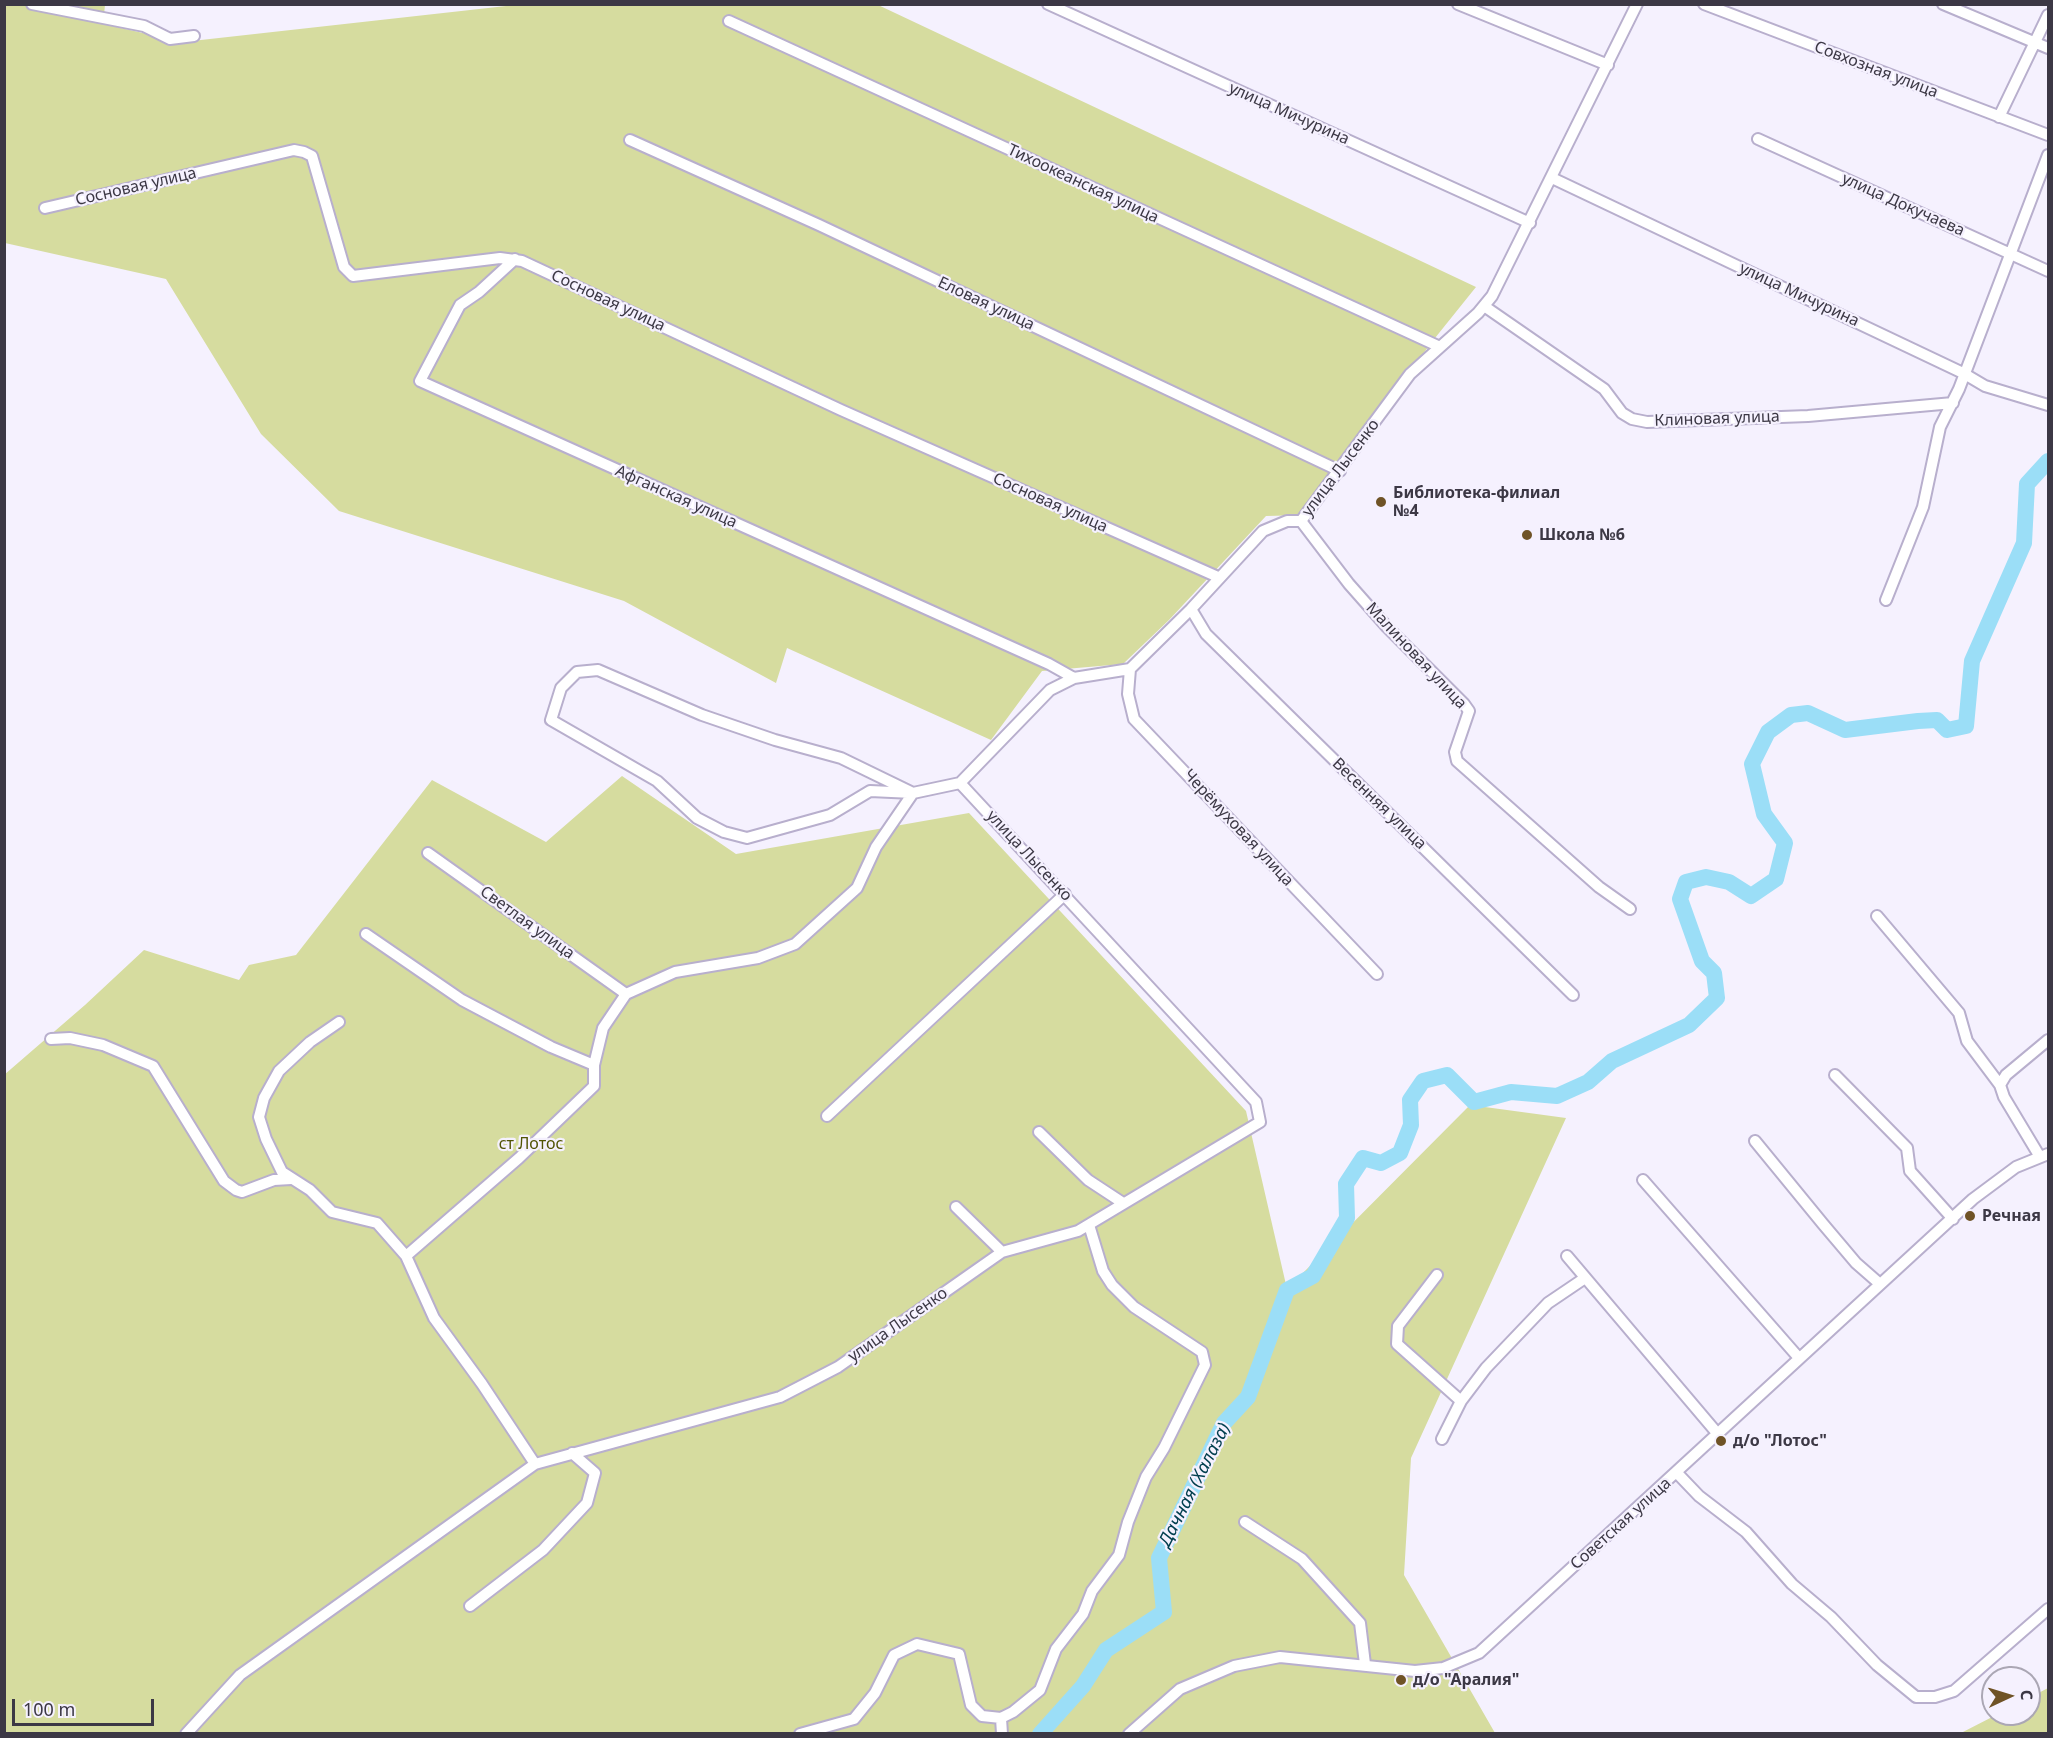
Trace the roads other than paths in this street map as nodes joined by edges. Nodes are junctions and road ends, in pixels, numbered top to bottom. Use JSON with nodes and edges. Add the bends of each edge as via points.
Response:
{"nodes":[{"id":1,"x":32,"y":4,"type":"edge"},
{"id":2,"x":1048,"y":4,"type":"edge"},
{"id":3,"x":1458,"y":4,"type":"edge"},
{"id":4,"x":1636,"y":4,"type":"edge"},
{"id":5,"x":1704,"y":4,"type":"edge"},
{"id":6,"x":1943,"y":4,"type":"edge"},
{"id":7,"x":2049,"y":15,"type":"edge"},
{"id":8,"x":729,"y":21,"type":"dead end"},
{"id":9,"x":194,"y":36,"type":"dead end"},
{"id":10,"x":2035,"y":44,"type":"junction"},
{"id":11,"x":2049,"y":48,"type":"edge"},
{"id":12,"x":1608,"y":65,"type":"junction"},
{"id":13,"x":1999,"y":117,"type":"junction"},
{"id":14,"x":2049,"y":135,"type":"edge"},
{"id":15,"x":1758,"y":139,"type":"dead end"},
{"id":16,"x":630,"y":140,"type":"dead end"},
{"id":17,"x":2049,"y":155,"type":"edge"},
{"id":18,"x":1552,"y":178,"type":"junction"},
{"id":19,"x":45,"y":208,"type":"dead end"},
{"id":20,"x":1530,"y":223,"type":"junction"},
{"id":21,"x":2012,"y":254,"type":"junction"},
{"id":22,"x":515,"y":259,"type":"junction"},
{"id":23,"x":2049,"y":271,"type":"edge"},
{"id":24,"x":1484,"y":306,"type":"junction"},
{"id":25,"x":1438,"y":346,"type":"junction"},
{"id":26,"x":1963,"y":373,"type":"junction"},
{"id":27,"x":1953,"y":404,"type":"junction"},
{"id":28,"x":2049,"y":405,"type":"edge"},
{"id":29,"x":1340,"y":471,"type":"junction"},
{"id":30,"x":1301,"y":521,"type":"junction"},
{"id":31,"x":1218,"y":577,"type":"junction"},
{"id":32,"x":1886,"y":600,"type":"dead end"},
{"id":33,"x":1191,"y":609,"type":"junction"},
{"id":34,"x":1130,"y":669,"type":"junction"},
{"id":35,"x":1074,"y":678,"type":"junction"},
{"id":36,"x":960,"y":783,"type":"junction"},
{"id":37,"x":912,"y":793,"type":"junction"},
{"id":38,"x":428,"y":853,"type":"dead end"},
{"id":39,"x":1065,"y":894,"type":"junction"},
{"id":40,"x":1630,"y":909,"type":"dead end"},
{"id":41,"x":1877,"y":916,"type":"dead end"},
{"id":42,"x":366,"y":934,"type":"dead end"},
{"id":43,"x":1377,"y":974,"type":"dead end"},
{"id":44,"x":626,"y":994,"type":"junction"},
{"id":45,"x":1573,"y":995,"type":"dead end"},
{"id":46,"x":339,"y":1022,"type":"dead end"},
{"id":47,"x":51,"y":1040,"type":"dead end"},
{"id":48,"x":2049,"y":1040,"type":"edge"},
{"id":49,"x":594,"y":1065,"type":"junction"},
{"id":50,"x":1835,"y":1075,"type":"dead end"},
{"id":51,"x":2000,"y":1085,"type":"junction"},
{"id":52,"x":827,"y":1116,"type":"dead end"},
{"id":53,"x":1039,"y":1132,"type":"dead end"},
{"id":54,"x":1755,"y":1141,"type":"dead end"},
{"id":55,"x":2044,"y":1156,"type":"edge"},
{"id":56,"x":291,"y":1179,"type":"junction"},
{"id":57,"x":1643,"y":1180,"type":"dead end"},
{"id":58,"x":1123,"y":1203,"type":"junction"},
{"id":59,"x":956,"y":1207,"type":"dead end"},
{"id":60,"x":1953,"y":1219,"type":"junction"},
{"id":61,"x":1089,"y":1225,"type":"junction"},
{"id":62,"x":1002,"y":1252,"type":"junction"},
{"id":63,"x":406,"y":1256,"type":"junction"},
{"id":64,"x":1567,"y":1256,"type":"dead end"},
{"id":65,"x":1437,"y":1275,"type":"dead end"},
{"id":66,"x":1585,"y":1278,"type":"junction"},
{"id":67,"x":1880,"y":1284,"type":"junction"},
{"id":68,"x":1799,"y":1358,"type":"junction"},
{"id":69,"x":1461,"y":1401,"type":"junction"},
{"id":70,"x":1717,"y":1434,"type":"junction"},
{"id":71,"x":1442,"y":1439,"type":"dead end"},
{"id":72,"x":572,"y":1453,"type":"junction"},
{"id":73,"x":534,"y":1464,"type":"junction"},
{"id":74,"x":1677,"y":1473,"type":"junction"},
{"id":75,"x":1245,"y":1522,"type":"dead end"},
{"id":76,"x":470,"y":1606,"type":"dead end"},
{"id":77,"x":2049,"y":1609,"type":"edge"},
{"id":78,"x":1365,"y":1664,"type":"junction"},
{"id":79,"x":1001,"y":1718,"type":"junction"},
{"id":80,"x":186,"y":1734,"type":"edge"},
{"id":81,"x":800,"y":1734,"type":"edge"},
{"id":82,"x":1002,"y":1734,"type":"edge"},
{"id":83,"x":1129,"y":1734,"type":"edge"}],
"edges":[{"from":1,"to":9,"type":"street","via":[[144,26],[170,39]]},
{"from":2,"to":20,"type":"street","name":"улица Мичурина"},
{"from":3,"to":12,"type":"street"},
{"from":4,"to":12,"type":"street","name":"улица Лысенко"},
{"from":5,"to":13,"type":"street","name":"Совхозная улица"},
{"from":6,"to":10,"type":"street"},
{"from":7,"to":10,"type":"street"},
{"from":8,"to":25,"type":"street","name":"Тихоокеанская улица"},
{"from":10,"to":11,"type":"street"},
{"from":10,"to":13,"type":"street"},
{"from":12,"to":18,"type":"street","name":"улица Лысенко"},
{"from":13,"to":14,"type":"street","name":"Совхозная улица"},
{"from":15,"to":21,"type":"street","name":"улица Докучаева"},
{"from":16,"to":29,"type":"street","name":"Еловая улица"},
{"from":17,"to":21,"type":"street"},
{"from":18,"to":20,"type":"street","name":"улица Лысенко"},
{"from":18,"to":26,"type":"street","name":"улица Мичурина"},
{"from":19,"to":22,"type":"street","name":"Сосновая улица","via":[[294,150],[312,156],[344,267],[352,276]]},
{"from":20,"to":24,"type":"street","name":"улица Лысенко"},
{"from":21,"to":23,"type":"street","name":"улица Докучаева"},
{"from":21,"to":26,"type":"street"},
{"from":22,"to":31,"type":"street","name":"Сосновая улица","via":[[841,410]]},
{"from":22,"to":35,"type":"street","name":"Афганская улица","via":[[460,305],[420,381]]},
{"from":24,"to":25,"type":"street","name":"улица Лысенко"},
{"from":24,"to":27,"type":"street","name":"Клиновая улица","via":[[1604,389],[1622,413],[1632,419],[1647,422],[1808,416]]},
{"from":25,"to":29,"type":"street","name":"улица Лысенко","via":[[1410,374]]},
{"from":26,"to":27,"type":"street"},
{"from":26,"to":28,"type":"street","name":"улица Мичурина","via":[[1994,390]]},
{"from":27,"to":32,"type":"street","via":[[1940,427],[1923,507]]},
{"from":29,"to":30,"type":"street","name":"улица Лысенко"},
{"from":30,"to":31,"type":"street","name":"улица Лысенко","via":[[1287,521],[1263,531]]},
{"from":30,"to":40,"type":"street","name":"Малиновая улица","via":[[1387,627],[1469,711],[1455,752],[1457,761],[1599,887]]},
{"from":31,"to":33,"type":"street","name":"улица Лысенко"},
{"from":33,"to":34,"type":"street","name":"улица Лысенко"},
{"from":33,"to":45,"type":"street","name":"Весенняя улица","via":[[1206,634]]},
{"from":34,"to":35,"type":"street"},
{"from":34,"to":43,"type":"street","name":"Черёмуховая улица","via":[[1128,694],[1134,719]]},
{"from":35,"to":36,"type":"street","via":[[1050,690]]},
{"from":36,"to":37,"type":"street"},
{"from":36,"to":39,"type":"street","name":"улица Лысенко"},
{"from":37,"to":37,"type":"street","via":[[841,758],[702,715],[598,670],[577,672],[561,688],[551,720],[657,781],[697,818],[747,838],[830,815],[870,791]]},
{"from":37,"to":44,"type":"street","via":[[876,846],[857,888],[795,944],[758,958],[675,972]]},
{"from":38,"to":44,"type":"street","name":"Светлая улица"},
{"from":39,"to":52,"type":"street"},
{"from":39,"to":58,"type":"street","name":"улица Лысенко","via":[[1256,1102],[1261,1117],[1255,1128]]},
{"from":41,"to":51,"type":"street","via":[[1959,1013],[1967,1041]]},
{"from":42,"to":49,"type":"street","via":[[462,1000]]},
{"from":44,"to":49,"type":"street","via":[[603,1028]]},
{"from":46,"to":56,"type":"street","via":[[279,1071],[264,1098],[259,1117],[266,1139],[282,1172]]},
{"from":47,"to":56,"type":"street","via":[[70,1038],[104,1045],[153,1066],[224,1181],[236,1190],[242,1192],[274,1180]]},
{"from":48,"to":51,"type":"street","via":[[2006,1075]]},
{"from":49,"to":63,"type":"street","via":[[594,1086],[519,1158]]},
{"from":50,"to":60,"type":"street","via":[[1907,1148],[1910,1171]]},
{"from":51,"to":55,"type":"street","via":[[2004,1098]]},
{"from":53,"to":58,"type":"street","via":[[1088,1180]]},
{"from":54,"to":67,"type":"street","via":[[1836,1240]]},
{"from":55,"to":60,"type":"street","name":"Советская улица","via":[[2016,1167],[1994,1182]]},
{"from":56,"to":63,"type":"street","via":[[310,1190],[332,1212],[377,1223]]},
{"from":57,"to":68,"type":"street"},
{"from":58,"to":61,"type":"street","name":"улица Лысенко"},
{"from":59,"to":62,"type":"street"},
{"from":60,"to":67,"type":"street","name":"Советская улица"},
{"from":61,"to":62,"type":"street","name":"улица Лысенко","via":[[1077,1232]]},
{"from":61,"to":79,"type":"street","via":[[1103,1270],[1112,1285],[1134,1306],[1202,1352],[1205,1365],[1146,1477],[1119,1556],[1056,1649],[1040,1690]]},
{"from":62,"to":72,"type":"street","name":"улица Лысенко","via":[[838,1367],[780,1397]]},
{"from":63,"to":73,"type":"street","via":[[434,1318],[483,1384]]},
{"from":64,"to":66,"type":"street"},
{"from":65,"to":69,"type":"street","via":[[1398,1326],[1397,1344]]},
{"from":66,"to":69,"type":"street","via":[[1548,1303],[1486,1368]]},
{"from":66,"to":70,"type":"street"},
{"from":67,"to":68,"type":"street","name":"Советская улица"},
{"from":68,"to":70,"type":"street","name":"Советская улица"},
{"from":69,"to":71,"type":"street"},
{"from":70,"to":74,"type":"street","name":"Советская улица"},
{"from":72,"to":73,"type":"street","name":"улица Лысенко"},
{"from":72,"to":76,"type":"street","via":[[595,1473],[587,1503],[543,1550]]},
{"from":73,"to":80,"type":"street","name":"улица Лысенко","via":[[240,1675]]},
{"from":74,"to":77,"type":"street","via":[[1699,1496],[1746,1532],[1791,1584],[1832,1617],[1877,1665],[1916,1697],[1954,1691]]},
{"from":74,"to":78,"type":"street","name":"Советская улица","via":[[1479,1653],[1443,1668],[1415,1671]]},
{"from":75,"to":78,"type":"street","via":[[1302,1559],[1360,1623]]},
{"from":78,"to":83,"type":"street","name":"Советская улица","via":[[1280,1657],[1234,1666],[1180,1689]]},
{"from":79,"to":81,"type":"street","via":[[982,1716],[971,1705],[959,1654],[917,1644],[894,1655],[874,1693],[854,1719]]},
{"from":79,"to":82,"type":"street"}]}
